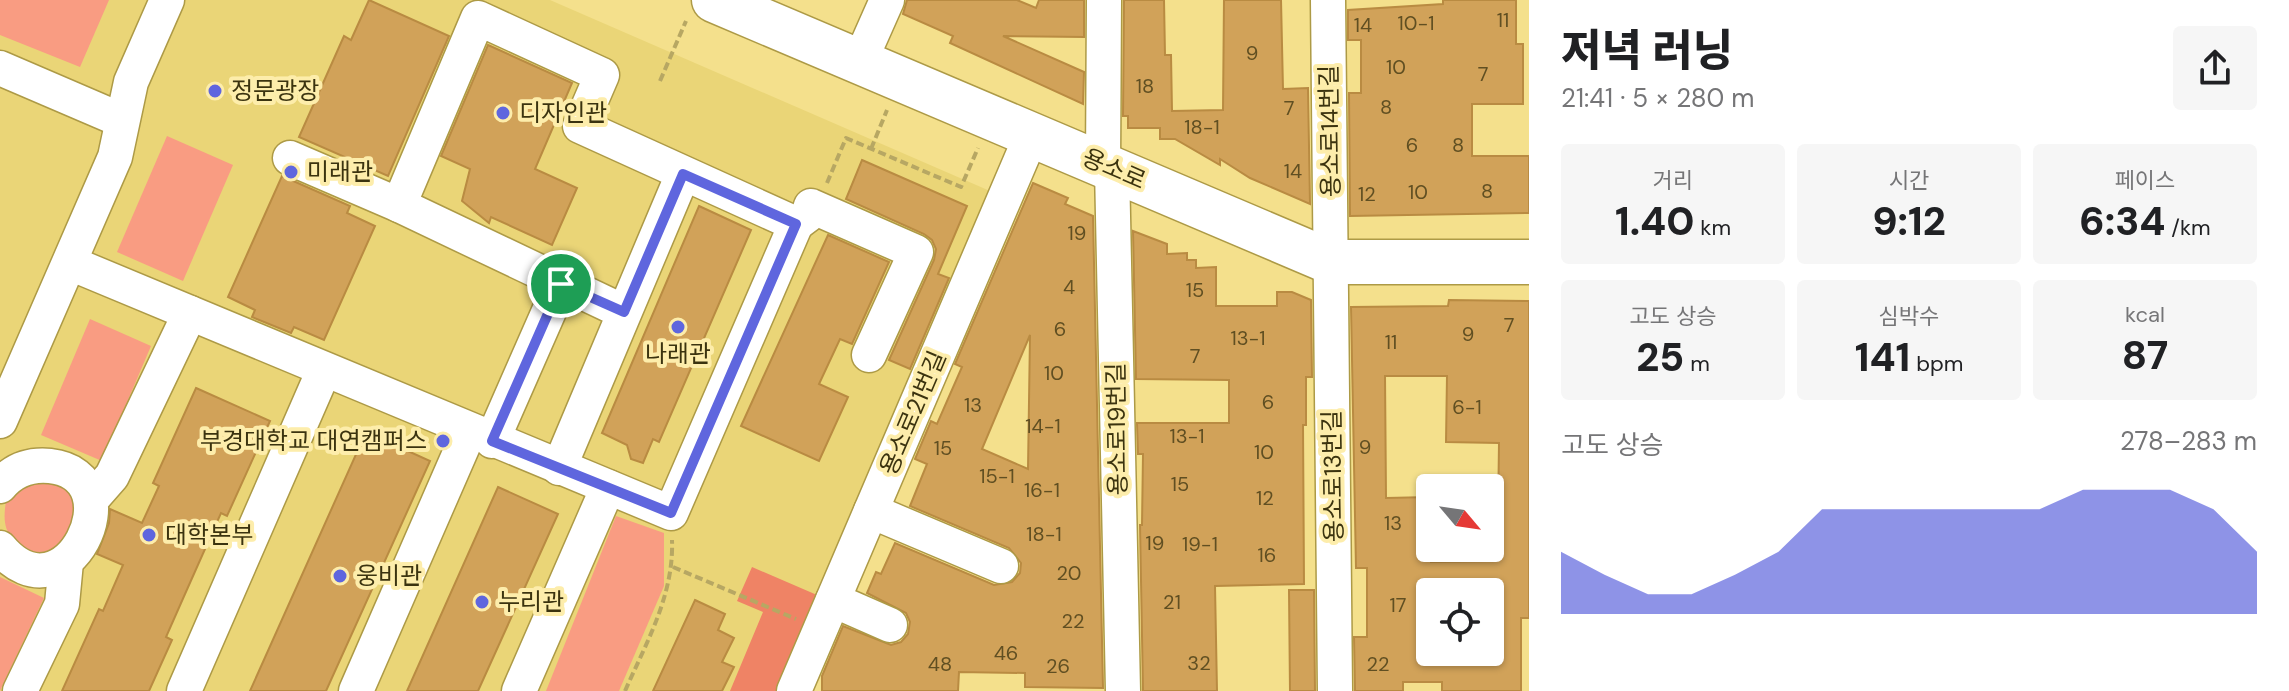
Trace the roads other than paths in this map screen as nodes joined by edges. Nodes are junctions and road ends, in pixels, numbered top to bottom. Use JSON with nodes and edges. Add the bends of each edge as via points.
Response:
{"nodes":[{"id":1,"x":167,"y":0,"type":"edge"},
{"id":2,"x":887,"y":0,"type":"edge"},
{"id":3,"x":1104,"y":0,"type":"edge"},
{"id":4,"x":1328,"y":0,"type":"edge"},
{"id":5,"x":702,"y":6,"type":"edge"},
{"id":6,"x":860,"y":61,"type":"junction"},
{"id":7,"x":0,"y":68,"type":"edge"},
{"id":8,"x":121,"y":120,"type":"junction"},
{"id":9,"x":1032,"y":134,"type":"junction"},
{"id":10,"x":290,"y":158,"type":"dead end"},
{"id":11,"x":1107,"y":166,"type":"junction"},
{"id":12,"x":683,"y":174,"type":"junction"},
{"id":13,"x":399,"y":205,"type":"junction"},
{"id":14,"x":806,"y":216,"type":"junction"},
{"id":15,"x":1331,"y":262,"type":"junction"},
{"id":16,"x":1529,"y":262,"type":"edge"},
{"id":17,"x":70,"y":263,"type":"junction"},
{"id":18,"x":561,"y":284,"type":"junction"},
{"id":19,"x":624,"y":312,"type":"junction"},
{"id":20,"x":190,"y":313,"type":"junction"},
{"id":21,"x":869,"y":355,"type":"dead end"},
{"id":22,"x":324,"y":370,"type":"junction"},
{"id":23,"x":0,"y":421,"type":"edge"},
{"id":24,"x":481,"y":436,"type":"junction"},
{"id":25,"x":559,"y":468,"type":"junction"},
{"id":26,"x":0,"y":486,"type":"edge"},
{"id":27,"x":608,"y":487,"type":"junction"},
{"id":28,"x":91,"y":500,"type":"junction"},
{"id":29,"x":871,"y":511,"type":"junction"},
{"id":30,"x":0,"y":548,"type":"edge"},
{"id":31,"x":66,"y":562,"type":"junction"},
{"id":32,"x":1001,"y":566,"type":"dead end"},
{"id":33,"x":833,"y":600,"type":"junction"},
{"id":34,"x":890,"y":625,"type":"dead end"},
{"id":35,"x":20,"y":691,"type":"edge"},
{"id":36,"x":184,"y":691,"type":"edge"},
{"id":37,"x":356,"y":691,"type":"edge"},
{"id":38,"x":519,"y":691,"type":"edge"},
{"id":39,"x":794,"y":691,"type":"edge"},
{"id":40,"x":1123,"y":691,"type":"edge"},
{"id":41,"x":1335,"y":691,"type":"edge"}],
"edges":[{"from":1,"to":8,"type":"street","via":[[131,82]]},
{"from":2,"to":6,"type":"street"},
{"from":3,"to":11,"type":"street","name":"용소로19번길"},
{"from":4,"to":15,"type":"street","name":"용소로14번길"},
{"from":5,"to":6,"type":"main road","name":"용소로"},
{"from":6,"to":9,"type":"main road","name":"용소로"},
{"from":7,"to":8,"type":"street"},
{"from":8,"to":17,"type":"street","via":[[115,157]]},
{"from":9,"to":11,"type":"main road","name":"용소로"},
{"from":9,"to":29,"type":"street","name":"용소로21번길"},
{"from":10,"to":13,"type":"street"},
{"from":11,"to":15,"type":"main road","name":"용소로"},
{"from":11,"to":40,"type":"street","name":"용소로19번길"},
{"from":12,"to":13,"type":"street","via":[[580,126],[602,75],[478,18]]},
{"from":12,"to":14,"type":"street"},
{"from":12,"to":19,"type":"street"},
{"from":13,"to":18,"type":"street"},
{"from":14,"to":21,"type":"street","via":[[916,252]]},
{"from":14,"to":27,"type":"street","via":[[671,513]]},
{"from":15,"to":16,"type":"main road","name":"용소로"},
{"from":15,"to":41,"type":"street","name":"용소로13번길"},
{"from":17,"to":20,"type":"street"},
{"from":17,"to":23,"type":"street"},
{"from":18,"to":19,"type":"street"},
{"from":18,"to":24,"type":"street"},
{"from":19,"to":25,"type":"street"},
{"from":20,"to":22,"type":"street"},
{"from":20,"to":28,"type":"street","via":[[116,469]]},
{"from":22,"to":24,"type":"street"},
{"from":22,"to":36,"type":"street"},
{"from":24,"to":25,"type":"street"},
{"from":24,"to":37,"type":"street"},
{"from":25,"to":27,"type":"street"},
{"from":26,"to":28,"type":"street","via":[[22,468],[57,467],[84,485]]},
{"from":27,"to":38,"type":"street"},
{"from":28,"to":31,"type":"street","via":[[87,534]]},
{"from":29,"to":32,"type":"street"},
{"from":29,"to":33,"type":"street","name":"용소로21번길"},
{"from":30,"to":31,"type":"street","via":[[34,570]]},
{"from":31,"to":35,"type":"street","via":[[62,604]]},
{"from":33,"to":34,"type":"street"},
{"from":33,"to":39,"type":"street","name":"용소로21번길"}]}
